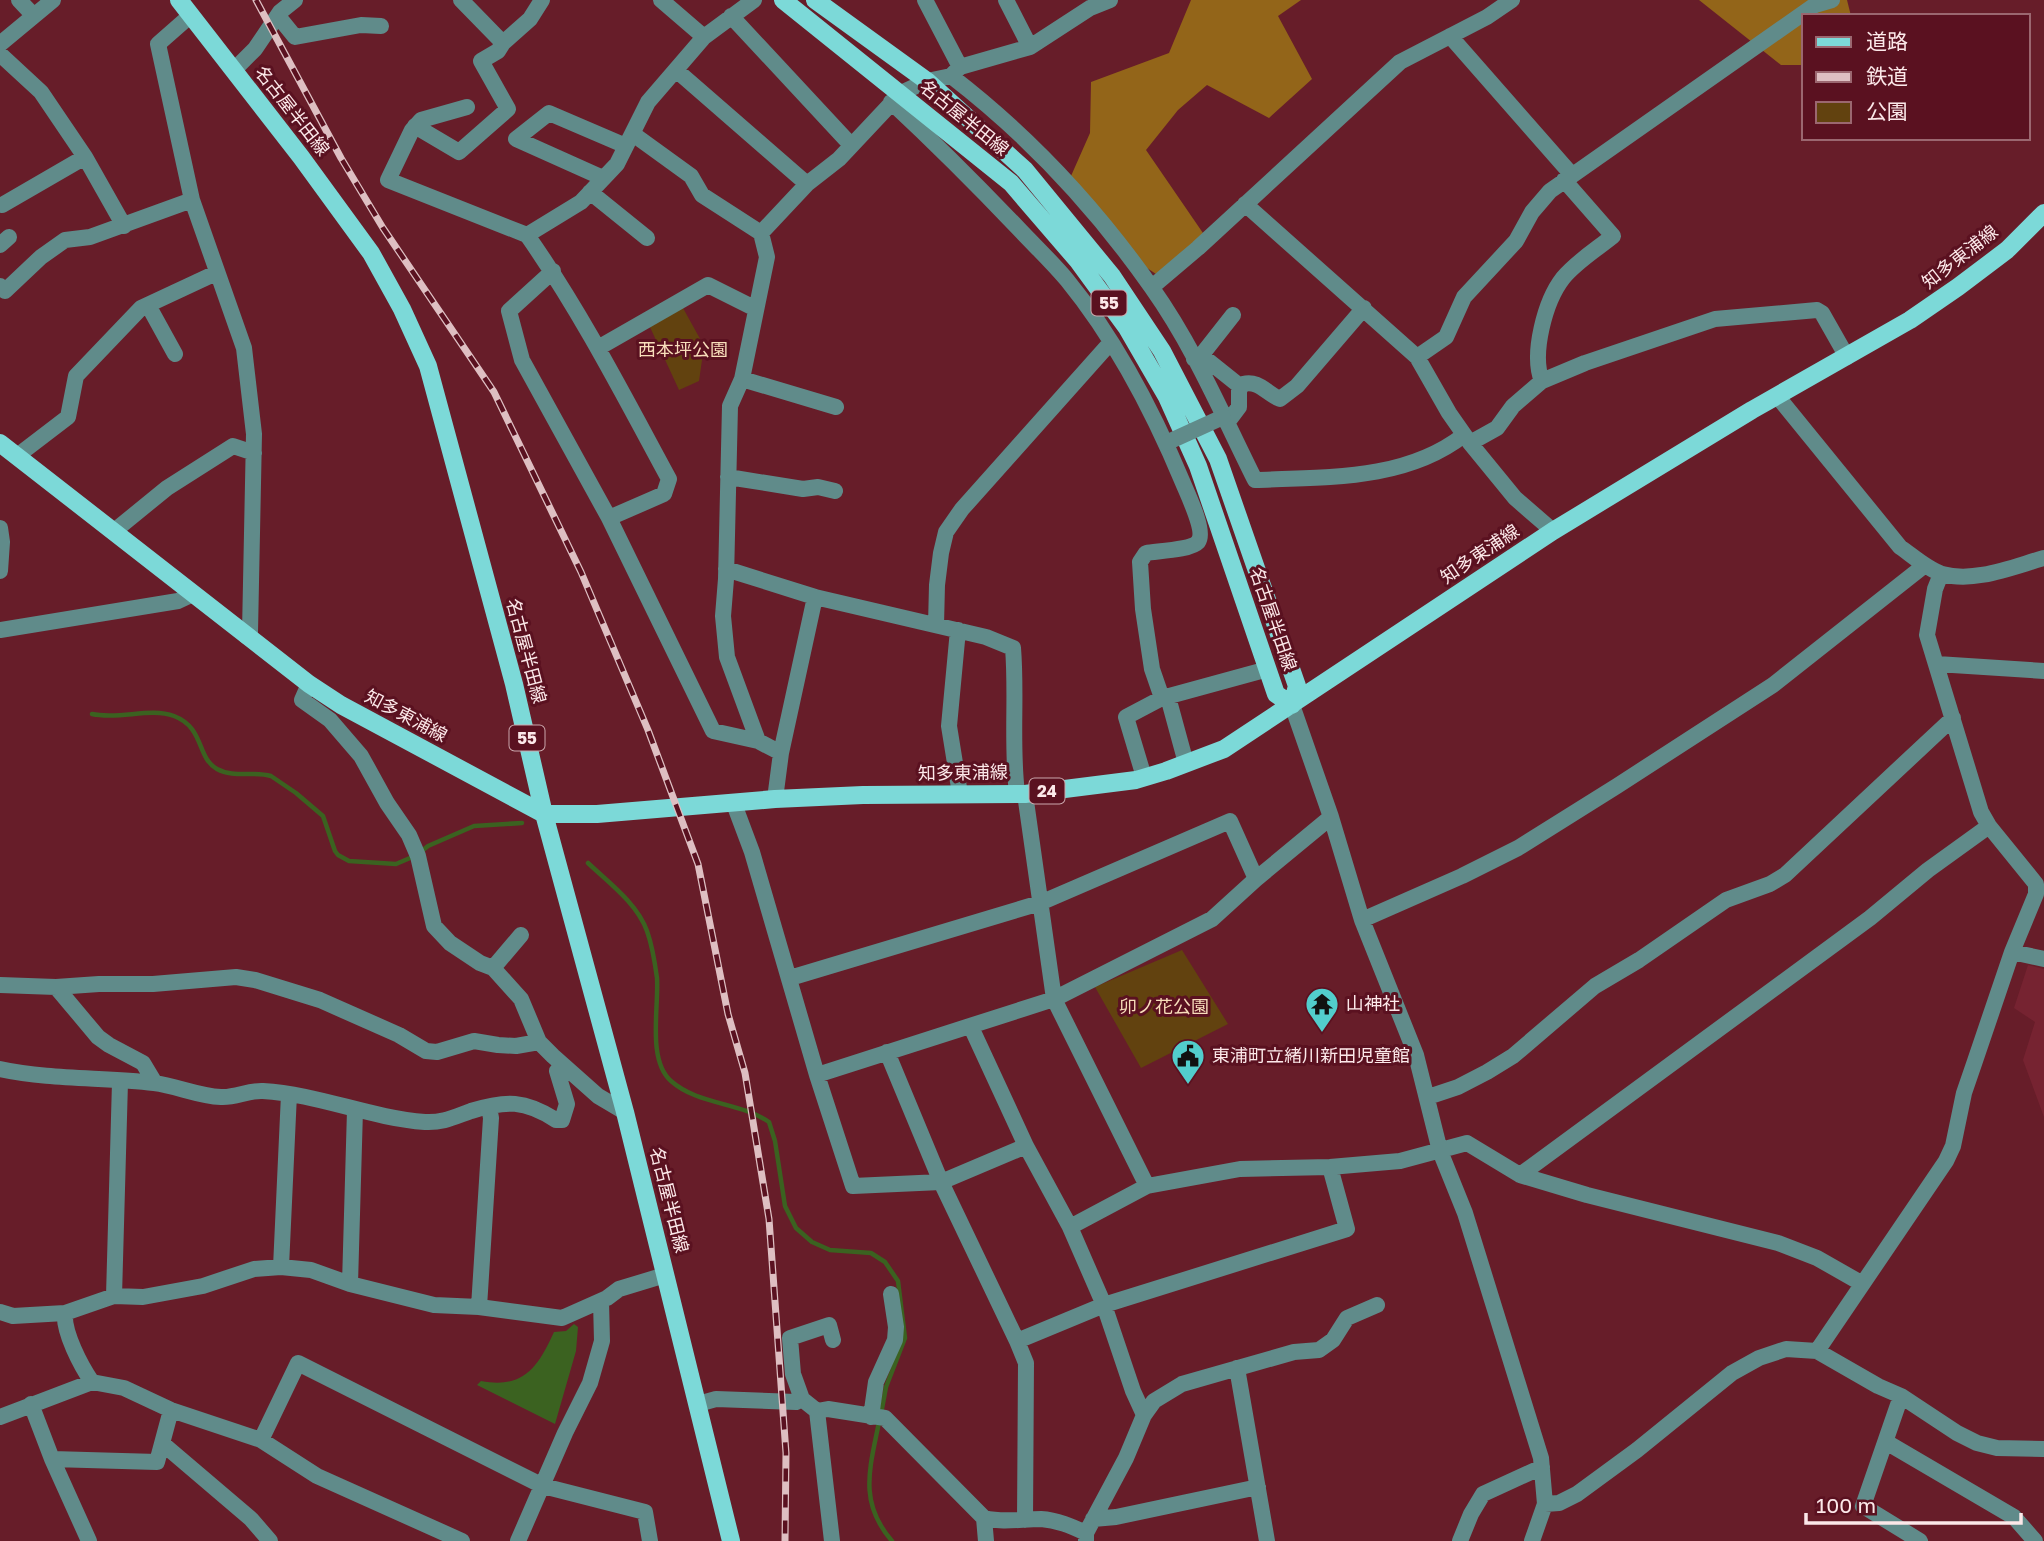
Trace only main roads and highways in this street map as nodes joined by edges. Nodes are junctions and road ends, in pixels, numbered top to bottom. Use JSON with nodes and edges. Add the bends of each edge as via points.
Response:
{"nodes":[{"id":1,"x":179,"y":0,"type":"edge"},
{"id":2,"x":783,"y":0,"type":"edge"},
{"id":3,"x":815,"y":0,"type":"edge"},
{"id":4,"x":2044,"y":213,"type":"edge"},
{"id":5,"x":0,"y":443,"type":"edge"},
{"id":6,"x":1292,"y":705,"type":"junction"},
{"id":7,"x":544,"y":814,"type":"junction"},
{"id":8,"x":732,"y":1541,"type":"edge"}],
"edges":[{"from":1,"to":7,"type":"main road","name":"名古屋半田線","number":"55","via":[[371,253],[428,366],[514,684]]},
{"from":2,"to":6,"type":"main road","name":"名古屋半田線","number":"55","via":[[896,97],[1011,183],[1078,261],[1127,328],[1167,397],[1198,466],[1276,694]]},
{"from":3,"to":6,"type":"main road","name":"名古屋半田線","number":"55","via":[[927,81],[1025,170],[1112,276],[1162,351],[1218,459],[1297,686]]},
{"from":4,"to":6,"type":"main road","name":"知多東浦線","number":"24","via":[[2007,250],[1910,320],[1553,531]]},
{"from":5,"to":7,"type":"main road","name":"知多東浦線","number":"24","via":[[309,684]]},
{"from":6,"to":7,"type":"main road","name":"知多東浦線","number":"24","via":[[1224,749],[1144,777],[1021,793],[775,799]]},
{"from":7,"to":8,"type":"main road","name":"名古屋半田線","number":"55","via":[[625,1112]]}]}
